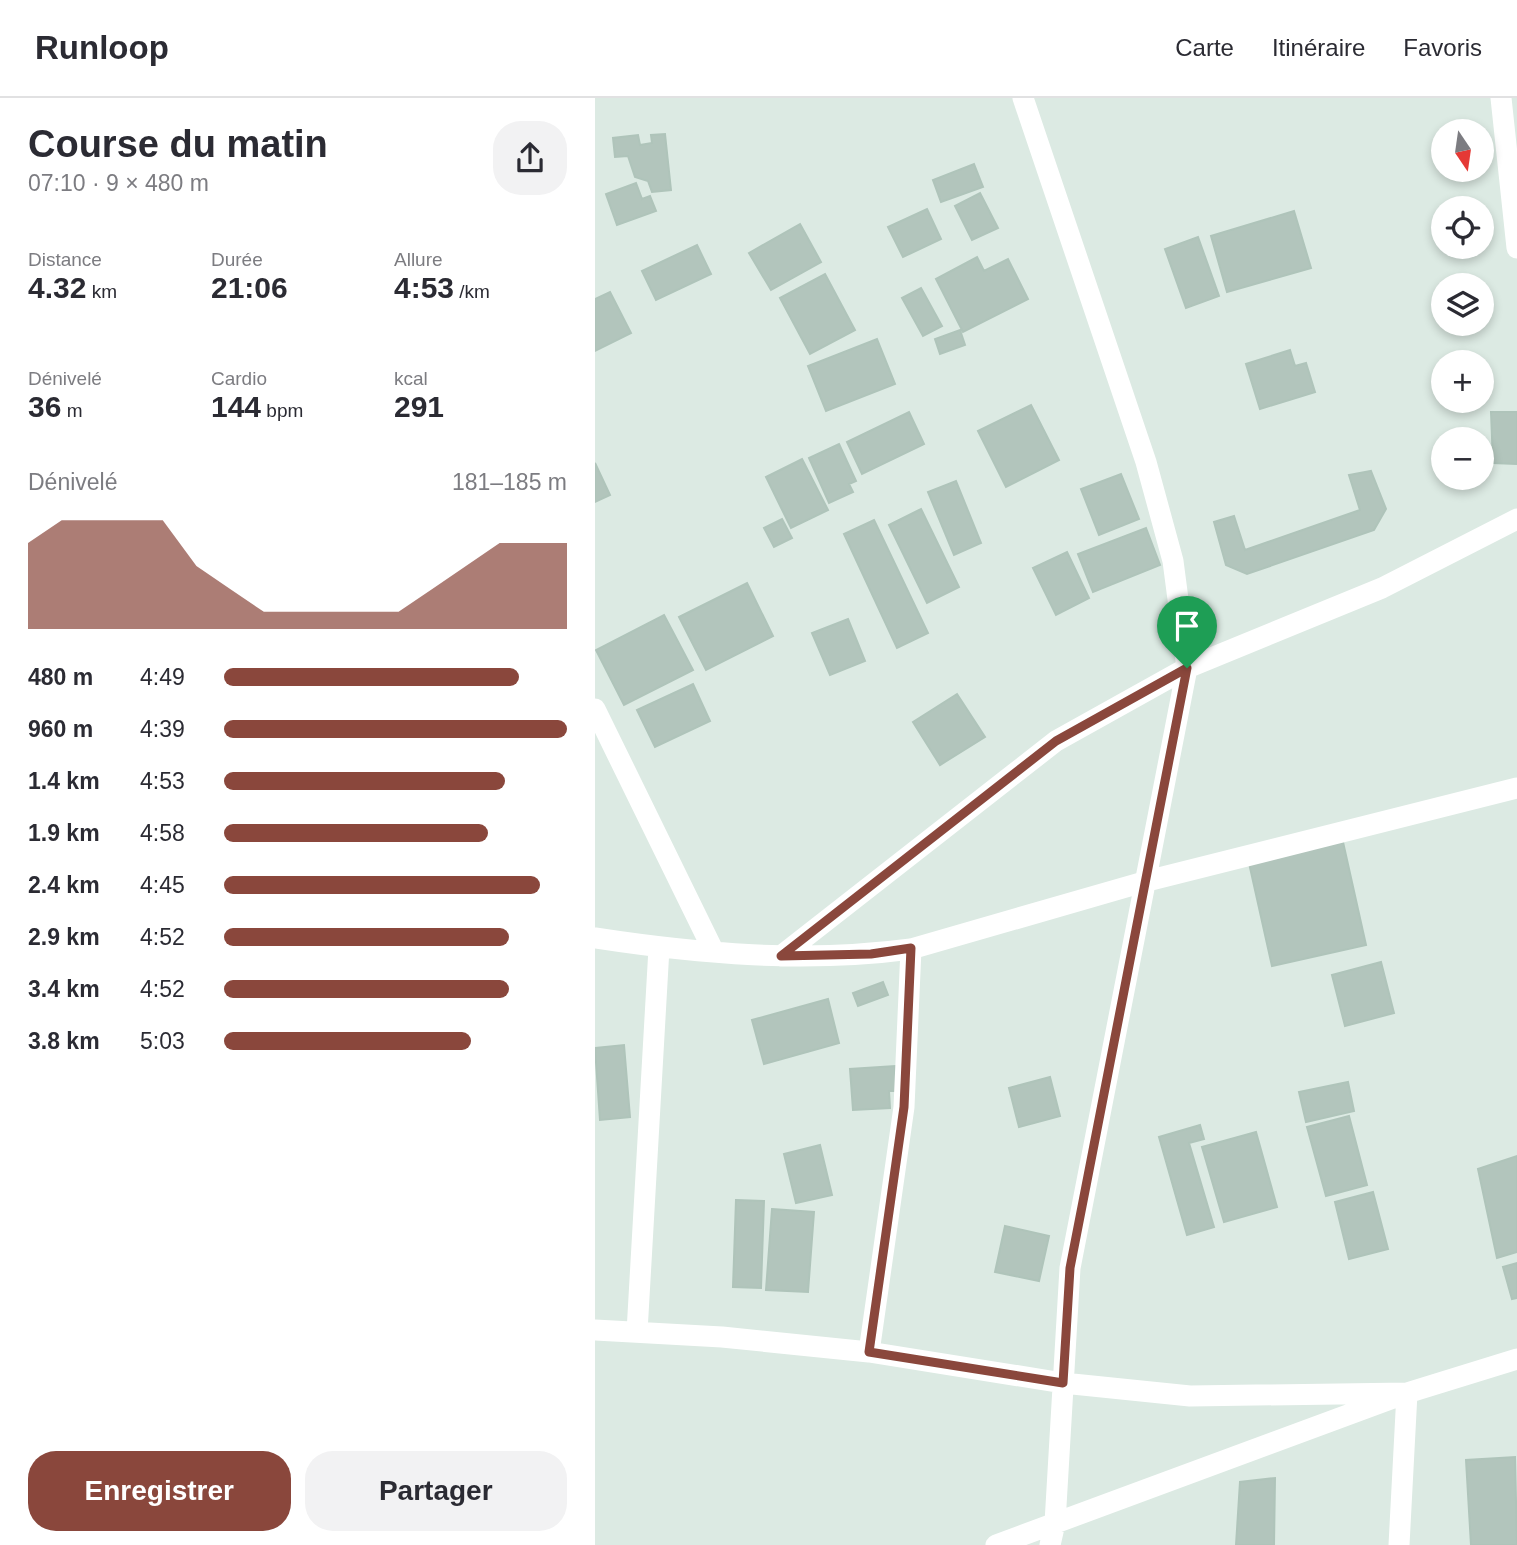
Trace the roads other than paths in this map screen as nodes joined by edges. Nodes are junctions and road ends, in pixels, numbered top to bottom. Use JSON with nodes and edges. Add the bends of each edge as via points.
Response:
{"nodes":[{"id":1,"x":1023,"y":98,"type":"edge"},
{"id":2,"x":1501,"y":98,"type":"edge"},
{"id":3,"x":1517,"y":248,"type":"edge"},
{"id":4,"x":1517,"y":519,"type":"edge"},
{"id":5,"x":1187,"y":668,"type":"junction"},
{"id":6,"x":595,"y":709,"type":"edge"},
{"id":7,"x":1517,"y":788,"type":"edge"},
{"id":8,"x":1147,"y":880,"type":"junction"},
{"id":9,"x":595,"y":939,"type":"edge"},
{"id":10,"x":659,"y":948,"type":"junction"},
{"id":11,"x":911,"y":948,"type":"junction"},
{"id":12,"x":714,"y":952,"type":"junction"},
{"id":13,"x":781,"y":956,"type":"junction"},
{"id":14,"x":595,"y":1330,"type":"edge"},
{"id":15,"x":637,"y":1332,"type":"junction"},
{"id":16,"x":869,"y":1352,"type":"junction"},
{"id":17,"x":1517,"y":1359,"type":"edge"},
{"id":18,"x":1063,"y":1383,"type":"junction"},
{"id":19,"x":1407,"y":1393,"type":"junction"},
{"id":20,"x":1055,"y":1523,"type":"junction"},
{"id":21,"x":996,"y":1545,"type":"edge"},
{"id":22,"x":1049,"y":1545,"type":"edge"},
{"id":23,"x":1399,"y":1545,"type":"edge"}],
"edges":[{"from":1,"to":5,"type":"street","via":[[1146,462],[1173,561]]},
{"from":2,"to":3,"type":"street"},
{"from":4,"to":5,"type":"street","via":[[1382,588]]},
{"from":5,"to":8,"type":"street"},
{"from":5,"to":13,"type":"street","via":[[1056,741]]},
{"from":6,"to":12,"type":"street"},
{"from":7,"to":8,"type":"street"},
{"from":8,"to":11,"type":"street"},
{"from":8,"to":18,"type":"street","via":[[1070,1268]]},
{"from":9,"to":10,"type":"street"},
{"from":10,"to":12,"type":"street"},
{"from":10,"to":15,"type":"street"},
{"from":11,"to":13,"type":"street","via":[[871,954]]},
{"from":11,"to":16,"type":"street","via":[[903,1119]]},
{"from":12,"to":13,"type":"street"},
{"from":14,"to":15,"type":"street"},
{"from":15,"to":16,"type":"street"},
{"from":16,"to":18,"type":"street"},
{"from":17,"to":19,"type":"street"},
{"from":18,"to":19,"type":"street","via":[[1190,1396]]},
{"from":18,"to":20,"type":"street"},
{"from":19,"to":20,"type":"street"},
{"from":19,"to":23,"type":"street"},
{"from":20,"to":21,"type":"street"},
{"from":20,"to":22,"type":"street"}]}
